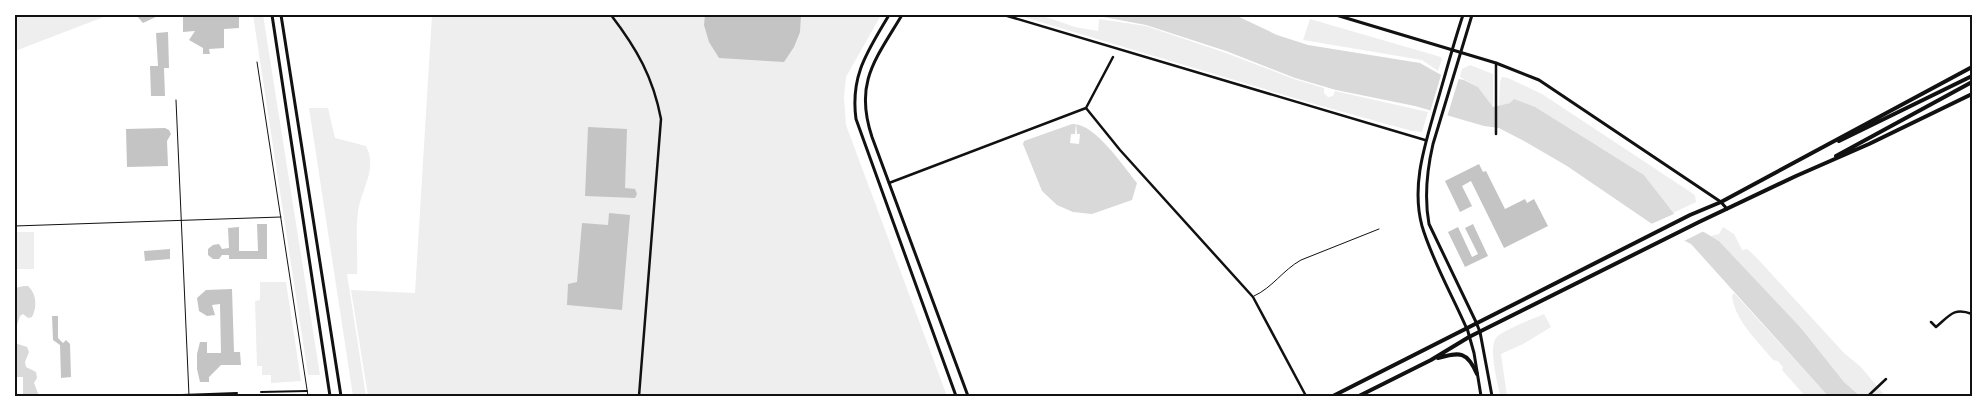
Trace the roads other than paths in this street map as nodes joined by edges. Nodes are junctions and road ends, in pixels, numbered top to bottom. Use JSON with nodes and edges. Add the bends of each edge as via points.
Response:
{"nodes":[{"id":1,"x":272,"y":15,"type":"edge"},
{"id":2,"x":280,"y":15,"type":"edge"},
{"id":3,"x":611,"y":15,"type":"edge"},
{"id":4,"x":889,"y":15,"type":"edge"},
{"id":5,"x":902,"y":15,"type":"edge"},
{"id":6,"x":1004,"y":15,"type":"edge"},
{"id":7,"x":1336,"y":15,"type":"edge"},
{"id":8,"x":1463,"y":15,"type":"edge"},
{"id":9,"x":1472,"y":15,"type":"edge"},
{"id":10,"x":1452,"y":50,"type":"junction"},
{"id":11,"x":1461,"y":52,"type":"junction"},
{"id":12,"x":1113,"y":57,"type":"dead end"},
{"id":13,"x":257,"y":62,"type":"dead end"},
{"id":14,"x":1496,"y":63,"type":"junction"},
{"id":15,"x":1972,"y":67,"type":"edge"},
{"id":16,"x":1972,"y":76,"type":"edge"},
{"id":17,"x":1972,"y":82,"type":"edge"},
{"id":18,"x":1972,"y":94,"type":"edge"},
{"id":19,"x":176,"y":100,"type":"dead end"},
{"id":20,"x":1086,"y":108,"type":"junction"},
{"id":21,"x":1496,"y":134,"type":"dead end"},
{"id":22,"x":1425,"y":140,"type":"junction"},
{"id":23,"x":1806,"y":157,"type":"junction"},
{"id":24,"x":1810,"y":170,"type":"junction"},
{"id":25,"x":889,"y":184,"type":"junction"},
{"id":26,"x":1721,"y":202,"type":"junction"},
{"id":27,"x":1727,"y":209,"type":"junction"},
{"id":28,"x":281,"y":217,"type":"junction"},
{"id":29,"x":182,"y":220,"type":"junction"},
{"id":30,"x":15,"y":226,"type":"edge"},
{"id":31,"x":1379,"y":229,"type":"dead end"},
{"id":32,"x":1253,"y":297,"type":"junction"},
{"id":33,"x":1972,"y":314,"type":"edge"},
{"id":34,"x":1476,"y":322,"type":"junction"},
{"id":35,"x":1931,"y":322,"type":"dead end"},
{"id":36,"x":1466,"y":327,"type":"junction"},
{"id":37,"x":1480,"y":332,"type":"junction"},
{"id":38,"x":1469,"y":337,"type":"junction"},
{"id":39,"x":1431,"y":360,"type":"junction"},
{"id":40,"x":1477,"y":374,"type":"junction"},
{"id":41,"x":1886,"y":379,"type":"dead end"},
{"id":42,"x":307,"y":391,"type":"junction"},
{"id":43,"x":261,"y":392,"type":"dead end"},
{"id":44,"x":237,"y":393,"type":"dead end"},
{"id":45,"x":189,"y":395,"type":"edge"},
{"id":46,"x":154,"y":396,"type":"edge"},
{"id":47,"x":308,"y":396,"type":"edge"},
{"id":48,"x":330,"y":396,"type":"edge"},
{"id":49,"x":341,"y":396,"type":"edge"},
{"id":50,"x":639,"y":396,"type":"edge"},
{"id":51,"x":956,"y":396,"type":"edge"},
{"id":52,"x":968,"y":396,"type":"edge"},
{"id":53,"x":1306,"y":396,"type":"edge"},
{"id":54,"x":1332,"y":396,"type":"edge"},
{"id":55,"x":1358,"y":396,"type":"edge"},
{"id":56,"x":1481,"y":396,"type":"edge"},
{"id":57,"x":1492,"y":396,"type":"edge"},
{"id":58,"x":1868,"y":396,"type":"edge"}],
"edges":[{"from":1,"to":48,"type":"main road"},
{"from":2,"to":49,"type":"main road"},
{"from":3,"to":50,"type":"street","via":[[648,73],[661,120]]},
{"from":4,"to":51,"type":"main road","via":[[860,68],[854,97],[856,119]]},
{"from":5,"to":25,"type":"main road","via":[[872,66],[864,99],[868,123]]},
{"from":6,"to":22,"type":"street"},
{"from":7,"to":10,"type":"main road"},
{"from":8,"to":10,"type":"main road"},
{"from":9,"to":11,"type":"main road"},
{"from":10,"to":11,"type":"main road"},
{"from":10,"to":22,"type":"main road"},
{"from":11,"to":14,"type":"main road"},
{"from":11,"to":34,"type":"main road","via":[[1428,164],[1427,211],[1435,239]]},
{"from":12,"to":20,"type":"street"},
{"from":13,"to":28,"type":"lane"},
{"from":14,"to":21,"type":"street"},
{"from":14,"to":26,"type":"main road","via":[[1539,80]]},
{"from":15,"to":23,"type":"main road"},
{"from":16,"to":23,"type":"main road"},
{"from":17,"to":24,"type":"main road"},
{"from":18,"to":24,"type":"main road"},
{"from":19,"to":29,"type":"lane"},
{"from":20,"to":25,"type":"street"},
{"from":20,"to":32,"type":"street"},
{"from":22,"to":36,"type":"main road","via":[[1418,188],[1422,226]]},
{"from":23,"to":26,"type":"main road"},
{"from":24,"to":27,"type":"main road"},
{"from":25,"to":52,"type":"main road"},
{"from":26,"to":27,"type":"main road"},
{"from":26,"to":34,"type":"main road"},
{"from":27,"to":37,"type":"main road"},
{"from":28,"to":29,"type":"lane"},
{"from":28,"to":42,"type":"lane"},
{"from":29,"to":30,"type":"lane"},
{"from":29,"to":45,"type":"lane"},
{"from":31,"to":32,"type":"lane","via":[[1301,260],[1265,291]]},
{"from":32,"to":53,"type":"street"},
{"from":33,"to":35,"type":"street","via":[[1955,311],[1936,327]]},
{"from":34,"to":36,"type":"main road"},
{"from":34,"to":37,"type":"main road"},
{"from":36,"to":38,"type":"main road"},
{"from":36,"to":54,"type":"main road"},
{"from":37,"to":38,"type":"main road"},
{"from":37,"to":57,"type":"main road"},
{"from":38,"to":39,"type":"main road"},
{"from":38,"to":40,"type":"main road"},
{"from":39,"to":40,"type":"main road","via":[[1462,354],[1469,358]]},
{"from":39,"to":55,"type":"main road"},
{"from":40,"to":56,"type":"main road"},
{"from":41,"to":58,"type":"street"},
{"from":42,"to":43,"type":"street"},
{"from":42,"to":47,"type":"lane"},
{"from":44,"to":45,"type":"street"},
{"from":45,"to":46,"type":"street"}]}
